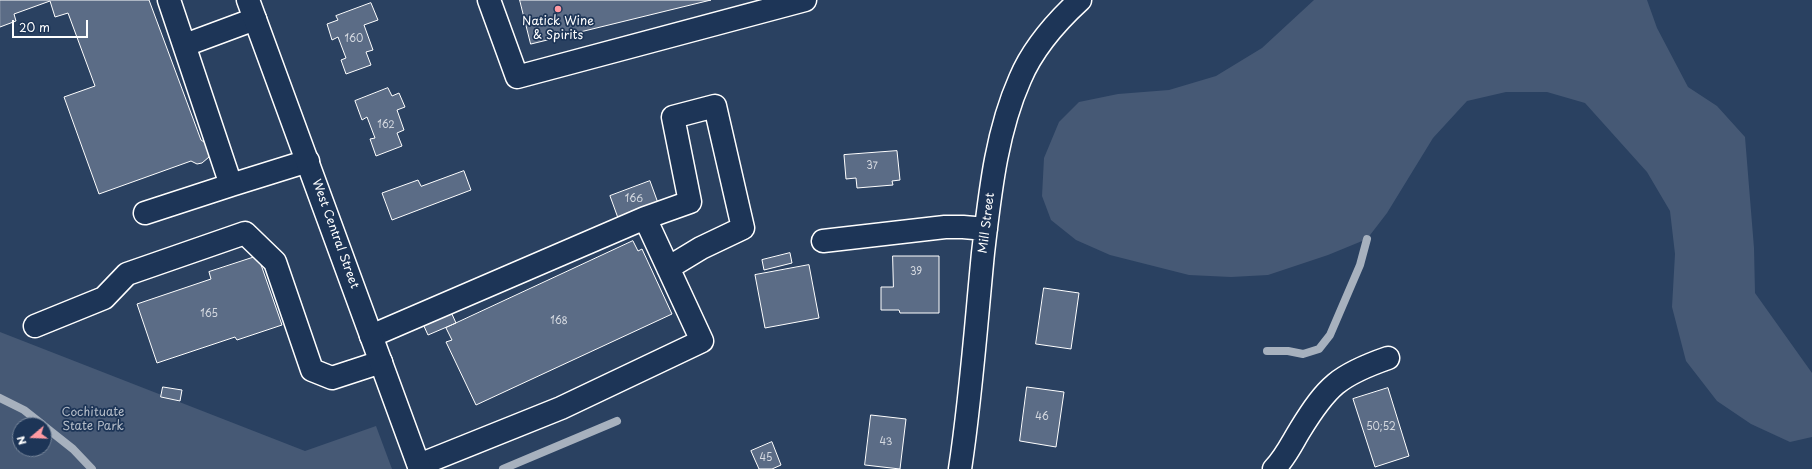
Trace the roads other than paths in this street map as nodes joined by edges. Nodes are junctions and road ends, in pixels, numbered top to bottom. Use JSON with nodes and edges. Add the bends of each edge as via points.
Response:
{"nodes":[{"id":1,"x":169,"y":0,"type":"edge"},
{"id":2,"x":490,"y":0,"type":"edge"},
{"id":3,"x":805,"y":0,"type":"edge"},
{"id":4,"x":1080,"y":0,"type":"edge"},
{"id":5,"x":252,"y":9,"type":"edge"},
{"id":6,"x":185,"y":45,"type":"junction"},
{"id":7,"x":308,"y":161,"type":"junction"},
{"id":8,"x":231,"y":185,"type":"junction"},
{"id":9,"x":145,"y":213,"type":"dead end"},
{"id":10,"x":645,"y":218,"type":"junction"},
{"id":11,"x":986,"y":229,"type":"junction"},
{"id":12,"x":823,"y":241,"type":"dead end"},
{"id":13,"x":668,"y":268,"type":"junction"},
{"id":14,"x":35,"y":326,"type":"dead end"},
{"id":15,"x":372,"y":336,"type":"junction"},
{"id":16,"x":1388,"y":358,"type":"dead end"},
{"id":17,"x":381,"y":362,"type":"junction"},
{"id":18,"x":419,"y":467,"type":"edge"},
{"id":19,"x":960,"y":469,"type":"edge"},
{"id":20,"x":1274,"y":469,"type":"edge"}],
"edges":[{"from":1,"to":6,"type":"street"},
{"from":2,"to":3,"type":"street","via":[[517,77]]},
{"from":4,"to":11,"type":"street","name":"Mill Street","via":[[1052,28],[1034,52],[1020,78],[1002,131]]},
{"from":5,"to":6,"type":"street"},
{"from":5,"to":7,"type":"street","name":"West Central Street"},
{"from":6,"to":8,"type":"street"},
{"from":7,"to":8,"type":"street"},
{"from":7,"to":15,"type":"street","name":"West Central Street"},
{"from":8,"to":9,"type":"street"},
{"from":10,"to":13,"type":"street"},
{"from":10,"to":13,"type":"street","via":[[690,202],[673,117],[715,106],[743,228],[701,248]]},
{"from":10,"to":15,"type":"street"},
{"from":11,"to":12,"type":"street","via":[[945,227]]},
{"from":11,"to":19,"type":"street","name":"Mill Street"},
{"from":13,"to":18,"type":"street","via":[[702,341],[561,408]]},
{"from":14,"to":17,"type":"street","via":[[104,298],[127,274],[244,233],[275,262],[312,370],[332,378]]},
{"from":15,"to":17,"type":"street","name":"West Central Street"},
{"from":16,"to":20,"type":"street","via":[[1343,377],[1324,393]]},
{"from":17,"to":18,"type":"street","name":"West Central Street"}]}
